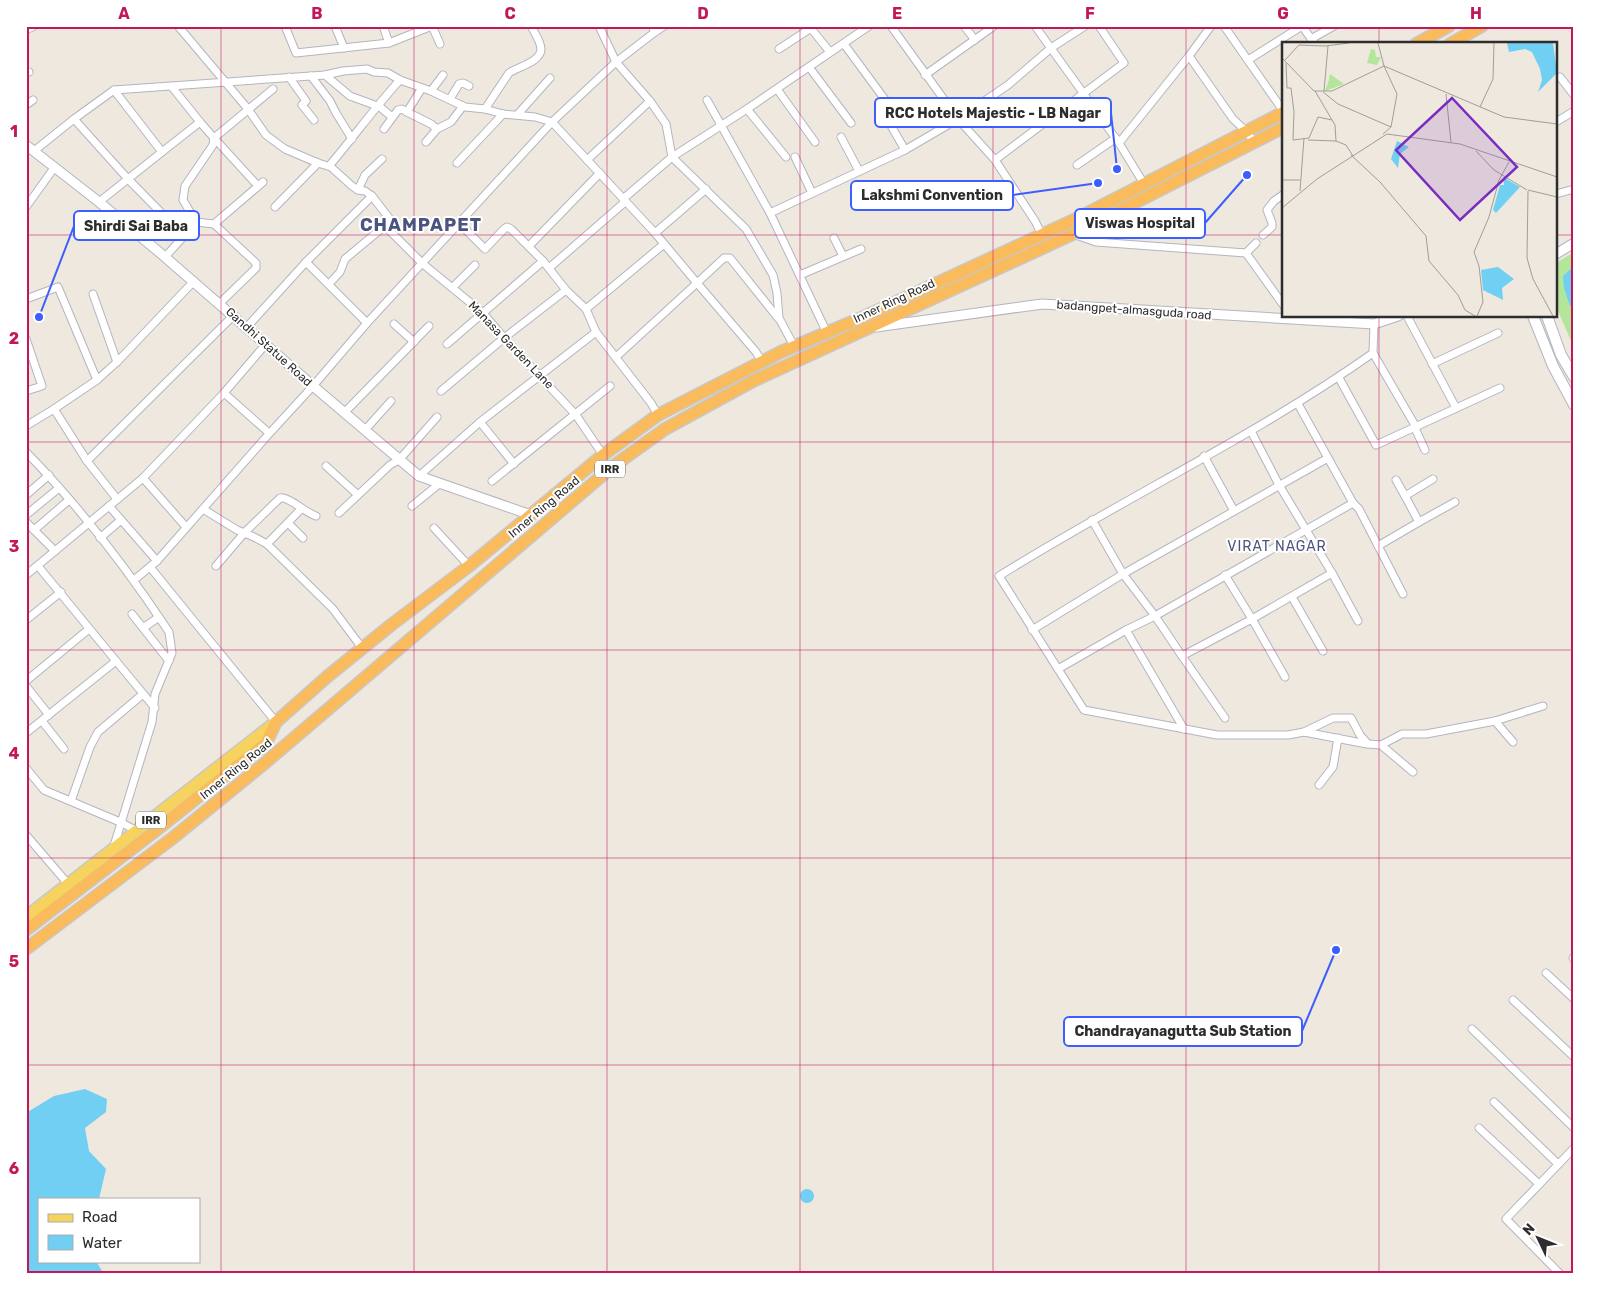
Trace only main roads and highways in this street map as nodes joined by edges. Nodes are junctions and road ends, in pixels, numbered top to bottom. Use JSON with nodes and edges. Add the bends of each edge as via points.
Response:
{"nodes":[{"id":1,"x":1450,"y":26,"type":"edge"},
{"id":2,"x":1482,"y":26,"type":"edge"},
{"id":3,"x":1463,"y":41,"type":"edge"},
{"id":4,"x":1420,"y":42,"type":"edge"},
{"id":5,"x":1282,"y":113,"type":"edge"},
{"id":6,"x":1282,"y":128,"type":"edge"},
{"id":7,"x":1534,"y":318,"type":"edge"},
{"id":8,"x":1548,"y":318,"type":"edge"},
{"id":9,"x":1574,"y":377,"type":"edge"},
{"id":10,"x":1574,"y":405,"type":"edge"},
{"id":11,"x":276,"y":722,"type":"junction"},
{"id":12,"x":26,"y":917,"type":"edge"},
{"id":13,"x":26,"y":930,"type":"edge"},
{"id":14,"x":26,"y":949,"type":"edge"}],
"edges":[{"from":1,"to":4,"type":"highway"},
{"from":2,"to":3,"type":"highway"},
{"from":5,"to":11,"type":"highway","name":"Inner Ring Road","number":"IRR","via":[[1042,235],[794,346],[658,415],[603,455],[469,566],[362,648]]},
{"from":6,"to":14,"type":"highway","name":"Inner Ring Road","number":"IRR","via":[[1073,234],[762,377],[665,429],[612,467],[174,837]]},
{"from":7,"to":10,"type":"main road","via":[[1553,366]]},
{"from":8,"to":9,"type":"main road","via":[[1561,354]]},
{"from":11,"to":12,"type":"main road","name":"Inner Ring Road","number":"IRR"},
{"from":11,"to":13,"type":"highway","via":[[266,743]]}]}
